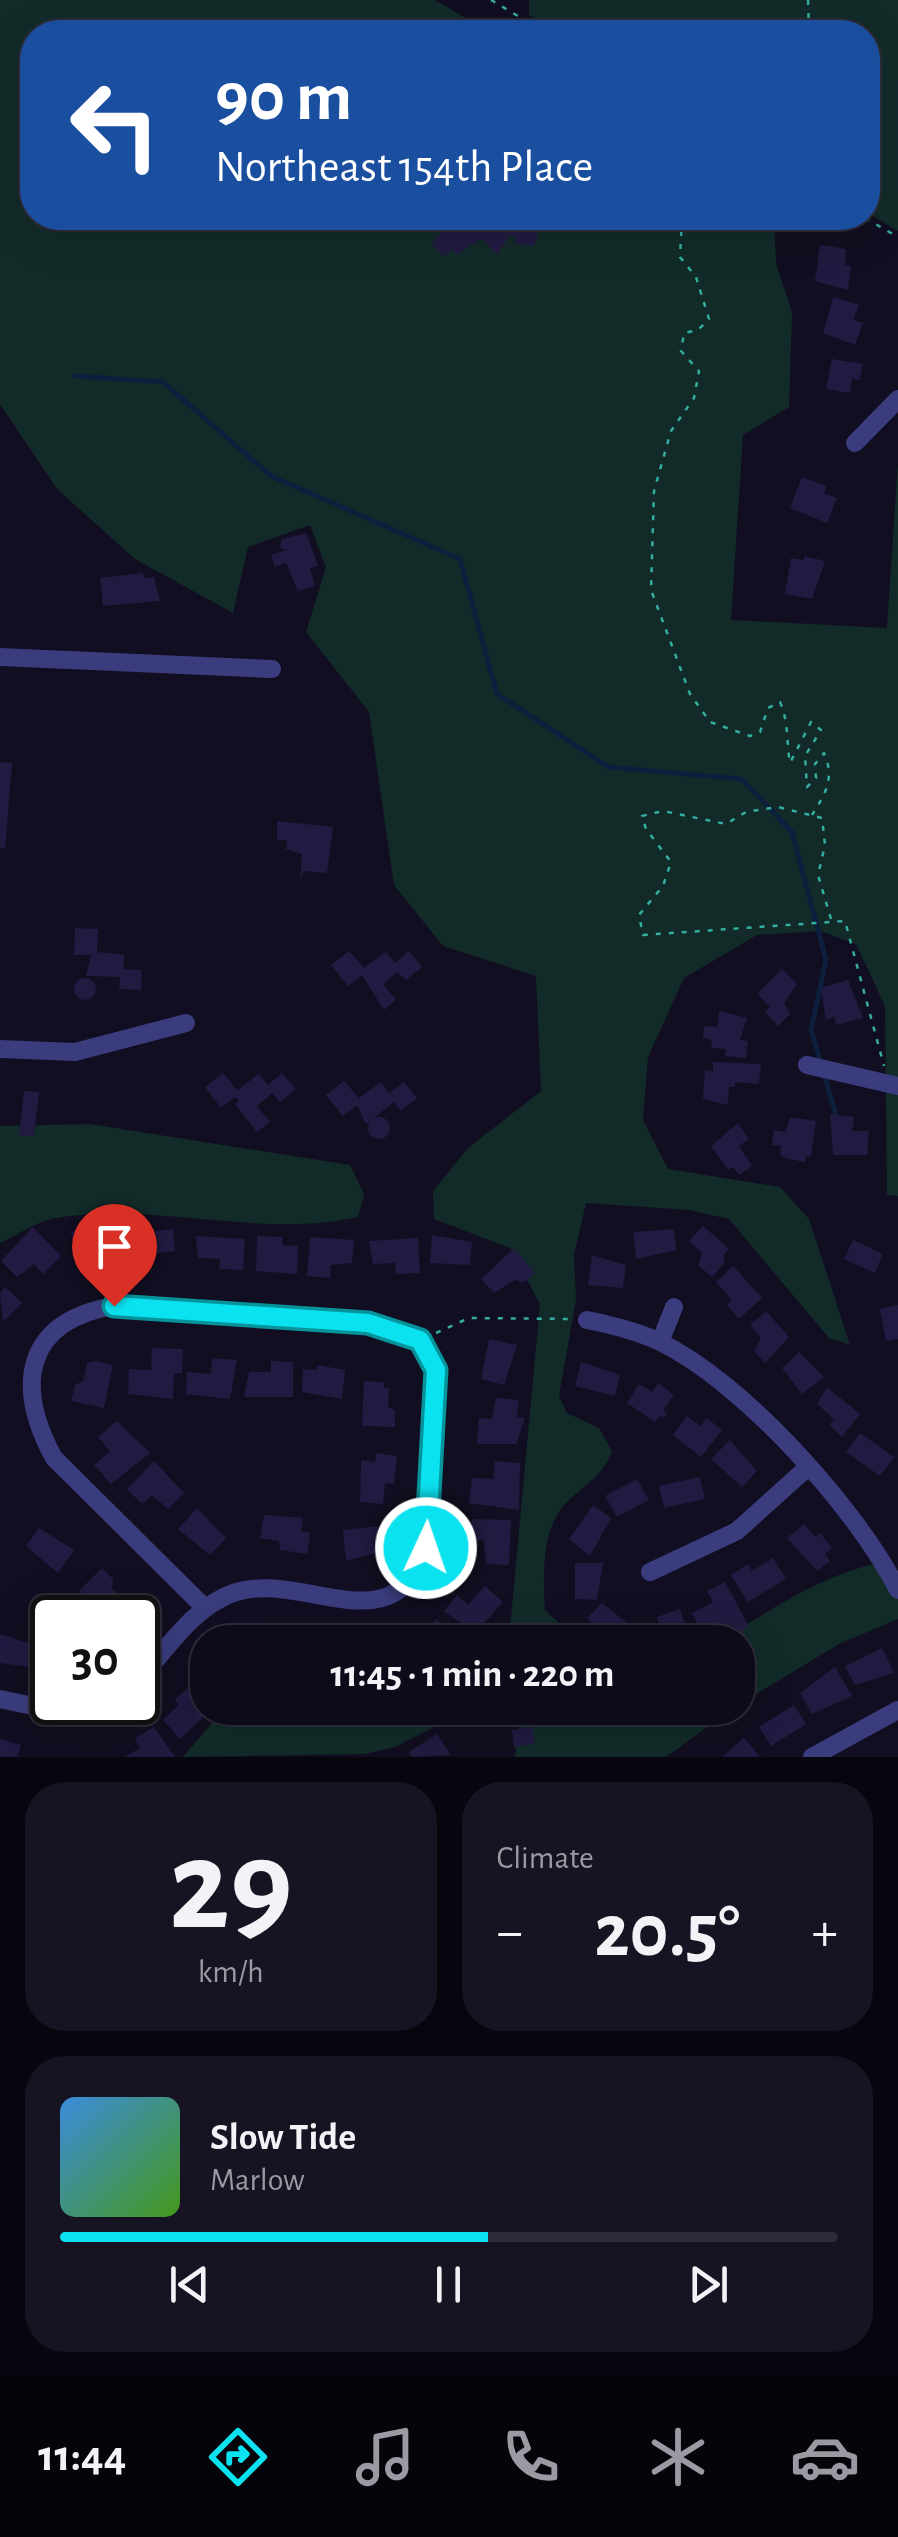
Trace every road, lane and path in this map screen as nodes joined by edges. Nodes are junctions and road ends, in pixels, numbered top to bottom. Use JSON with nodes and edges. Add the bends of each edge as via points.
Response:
{"nodes":[{"id":1,"x":491,"y":0,"type":"edge"},
{"id":2,"x":525,"y":20,"type":"edge"},
{"id":3,"x":681,"y":230,"type":"edge"},
{"id":4,"x":898,"y":398,"type":"edge"},
{"id":5,"x":855,"y":443,"type":"dead end"},
{"id":6,"x":0,"y":656,"type":"edge"},
{"id":7,"x":272,"y":669,"type":"dead end"},
{"id":8,"x":812,"y":815,"type":"junction"},
{"id":9,"x":831,"y":918,"type":"junction"},
{"id":10,"x":186,"y":1023,"type":"dead end"},
{"id":11,"x":0,"y":1048,"type":"edge"},
{"id":12,"x":807,"y":1065,"type":"dead end"},
{"id":13,"x":893,"y":1084,"type":"edge"},
{"id":14,"x":674,"y":1308,"type":"dead end"},
{"id":15,"x":587,"y":1320,"type":"joint"},
{"id":16,"x":420,"y":1340,"type":"junction"},
{"id":17,"x":660,"y":1342,"type":"junction"},
{"id":18,"x":808,"y":1466,"type":"junction"},
{"id":19,"x":891,"y":1558,"type":"edge"},
{"id":20,"x":650,"y":1572,"type":"dead end"},
{"id":21,"x":898,"y":1590,"type":"edge"},
{"id":22,"x":204,"y":1607,"type":"junction"},
{"id":23,"x":160,"y":1656,"type":"edge"},
{"id":24,"x":0,"y":1698,"type":"edge"},
{"id":25,"x":30,"y":1705,"type":"edge"},
{"id":26,"x":898,"y":1710,"type":"edge"},
{"id":27,"x":812,"y":1757,"type":"edge"}],
"edges":[{"from":1,"to":2,"type":"path"},
{"from":3,"to":8,"type":"path","via":[[680,258],[696,277],[709,319],[684,333],[681,351],[700,372],[694,398],[671,431],[654,492],[651,590],[690,694],[710,722],[750,736],[760,732],[768,708],[780,702],[789,723],[790,763],[811,722],[821,730],[805,756],[806,787],[824,752],[831,768],[828,791]]},
{"from":4,"to":5,"type":"street"},
{"from":6,"to":7,"type":"street"},
{"from":8,"to":9,"type":"path","via":[[826,827],[818,875]]},
{"from":8,"to":9,"type":"path","via":[[778,807],[746,812],[726,824],[663,811],[642,816],[671,862],[664,886],[638,914],[643,935]]},
{"from":9,"to":13,"type":"path","via":[[849,928]]},
{"from":10,"to":11,"type":"street","via":[[75,1052]]},
{"from":12,"to":13,"type":"street"},
{"from":14,"to":17,"type":"street"},
{"from":15,"to":16,"type":"path","via":[[468,1318]]},
{"from":15,"to":17,"type":"street"},
{"from":16,"to":22,"type":"street","via":[[436,1370],[426,1548],[418,1574],[383,1600],[271,1588],[235,1592]]},
{"from":16,"to":22,"type":"street","via":[[368,1323],[114,1306],[84,1311],[46,1338],[29,1380],[54,1458]]},
{"from":17,"to":18,"type":"street","via":[[719,1380]]},
{"from":18,"to":19,"type":"street"},
{"from":18,"to":20,"type":"street","via":[[737,1531]]},
{"from":19,"to":21,"type":"street"},
{"from":22,"to":23,"type":"street"},
{"from":24,"to":25,"type":"street"},
{"from":26,"to":27,"type":"street"}]}
